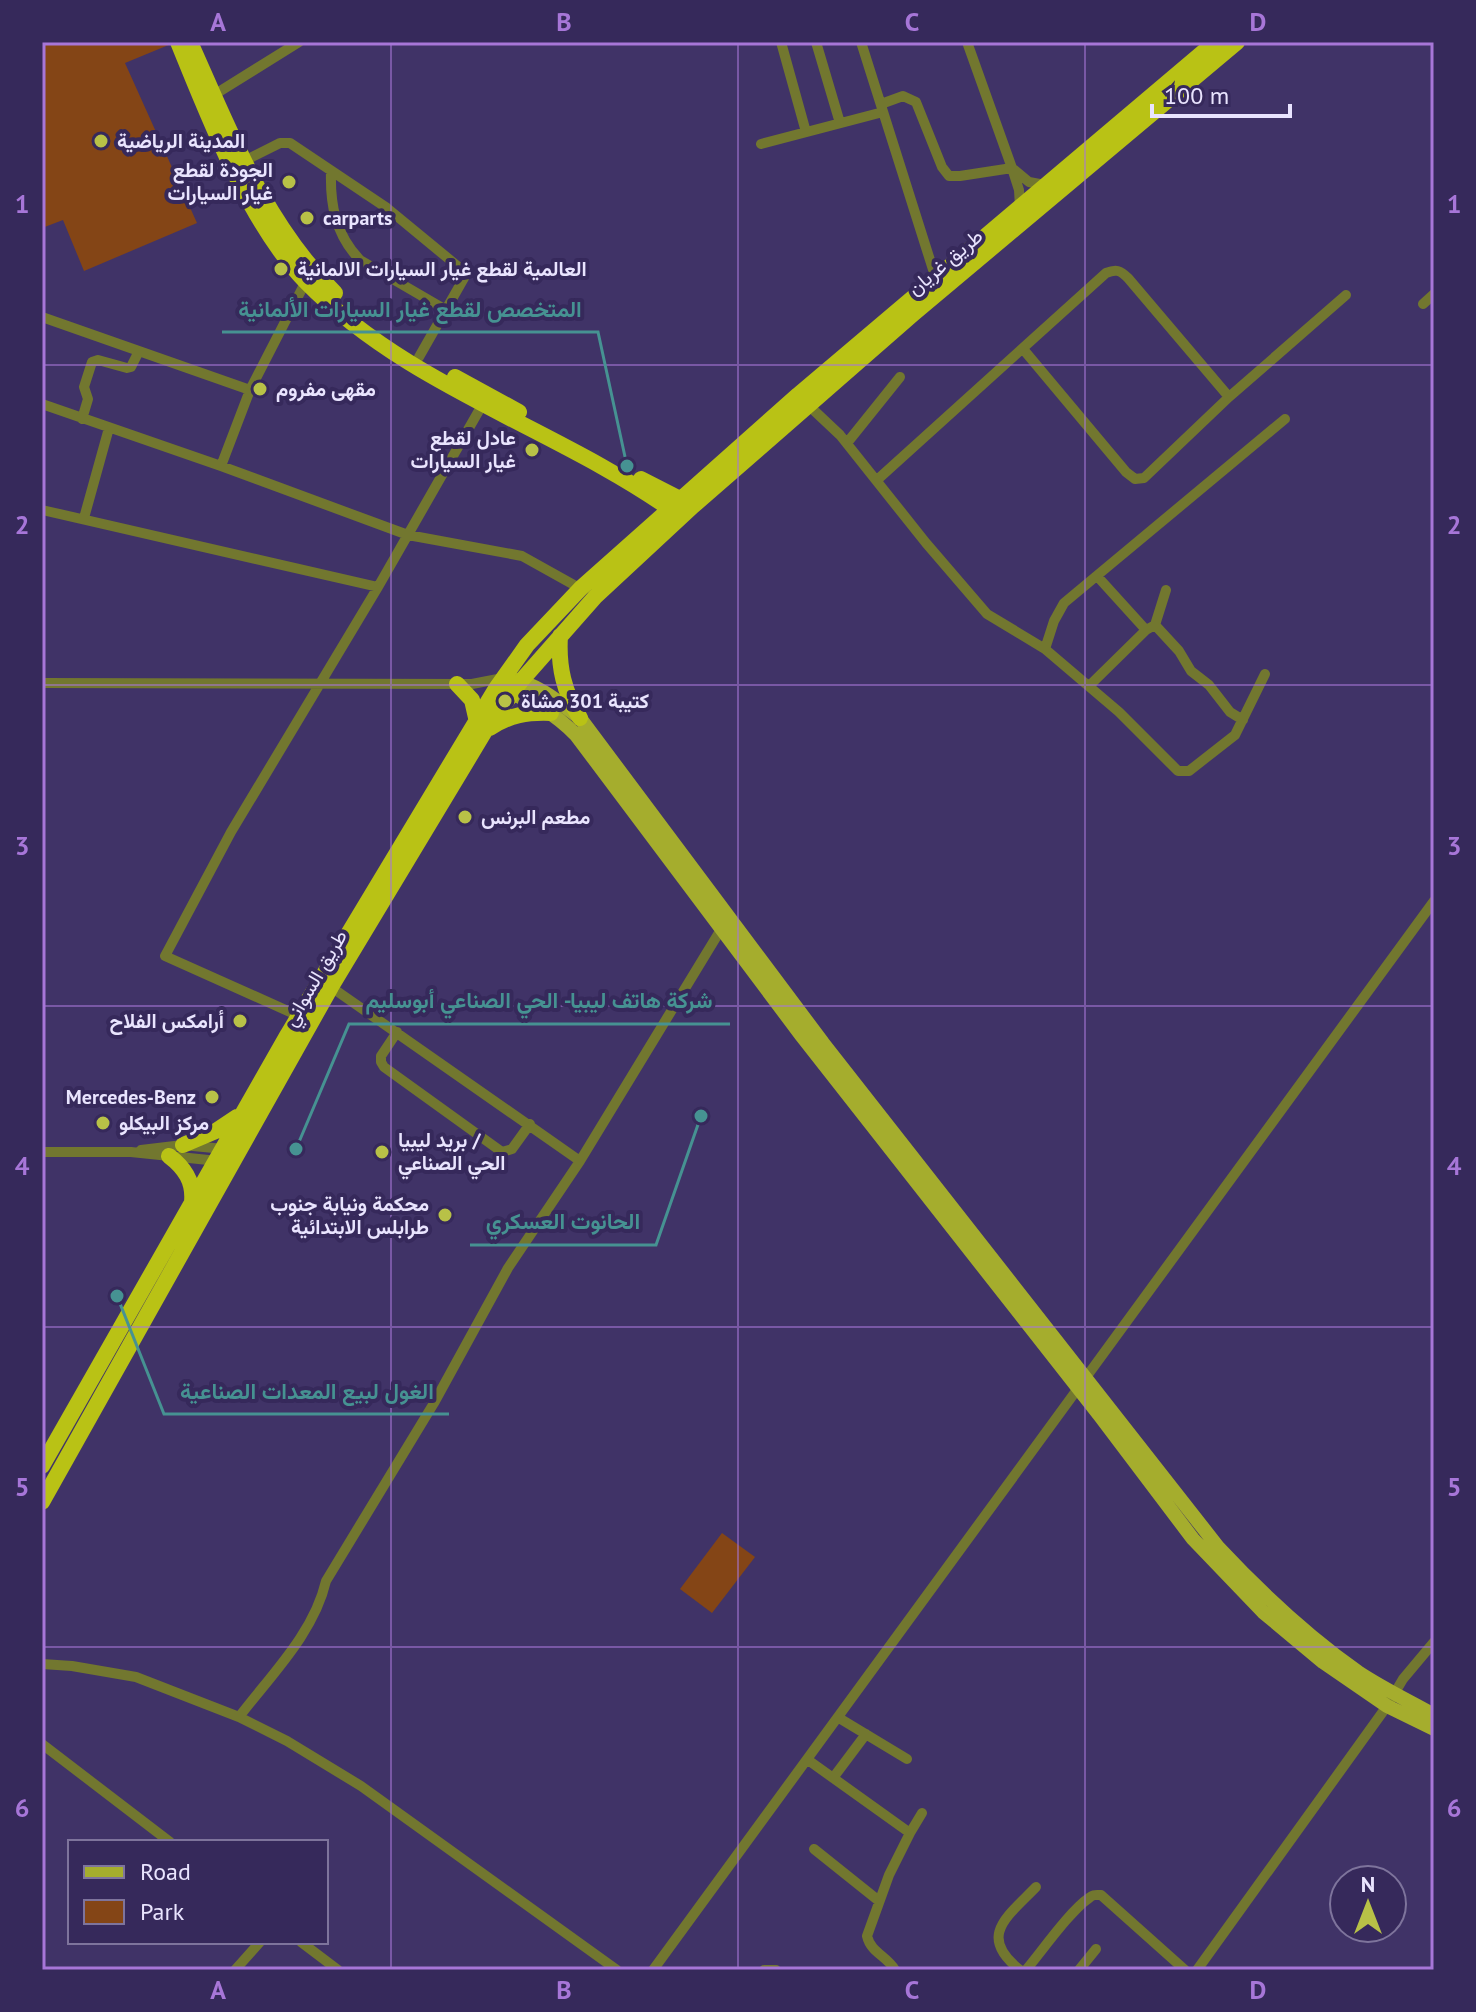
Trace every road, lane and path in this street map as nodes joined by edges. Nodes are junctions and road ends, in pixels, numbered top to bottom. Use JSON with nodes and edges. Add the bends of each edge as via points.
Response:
{"nodes":[{"id":1,"x":178,"y":42,"type":"edge"},
{"id":2,"x":190,"y":42,"type":"edge"},
{"id":3,"x":299,"y":42,"type":"edge"},
{"id":4,"x":781,"y":42,"type":"edge"},
{"id":5,"x":816,"y":42,"type":"edge"},
{"id":6,"x":861,"y":42,"type":"edge"},
{"id":7,"x":967,"y":42,"type":"edge"},
{"id":8,"x":1215,"y":42,"type":"edge"},
{"id":9,"x":1237,"y":42,"type":"edge"},
{"id":10,"x":209,"y":98,"type":"junction"},
{"id":11,"x":882,"y":108,"type":"junction"},
{"id":12,"x":840,"y":123,"type":"junction"},
{"id":13,"x":806,"y":132,"type":"junction"},
{"id":14,"x":761,"y":144,"type":"dead end"},
{"id":15,"x":244,"y":161,"type":"junction"},
{"id":16,"x":1012,"y":168,"type":"junction"},
{"id":17,"x":331,"y":171,"type":"junction"},
{"id":18,"x":1047,"y":185,"type":"junction"},
{"id":19,"x":1019,"y":210,"type":"junction"},
{"id":20,"x":309,"y":276,"type":"junction"},
{"id":21,"x":936,"y":279,"type":"junction"},
{"id":22,"x":1434,"y":294,"type":"edge"},
{"id":23,"x":1346,"y":295,"type":"dead end"},
{"id":24,"x":1423,"y":304,"type":"dead end"},
{"id":25,"x":446,"y":310,"type":"junction"},
{"id":26,"x":42,"y":317,"type":"edge"},
{"id":27,"x":1023,"y":349,"type":"junction"},
{"id":28,"x":139,"y":351,"type":"junction"},
{"id":29,"x":419,"y":357,"type":"junction"},
{"id":30,"x":900,"y":377,"type":"dead end"},
{"id":31,"x":250,"y":390,"type":"junction"},
{"id":32,"x":1229,"y":397,"type":"junction"},
{"id":33,"x":485,"y":399,"type":"junction"},
{"id":34,"x":804,"y":400,"type":"junction"},
{"id":35,"x":42,"y":404,"type":"edge"},
{"id":36,"x":82,"y":419,"type":"junction"},
{"id":37,"x":1285,"y":419,"type":"dead end"},
{"id":38,"x":109,"y":428,"type":"junction"},
{"id":39,"x":847,"y":443,"type":"junction"},
{"id":40,"x":221,"y":466,"type":"junction"},
{"id":41,"x":877,"y":480,"type":"junction"},
{"id":42,"x":681,"y":507,"type":"junction"},
{"id":43,"x":42,"y":510,"type":"edge"},
{"id":44,"x":84,"y":518,"type":"junction"},
{"id":45,"x":408,"y":535,"type":"junction"},
{"id":46,"x":1097,"y":576,"type":"junction"},
{"id":47,"x":378,"y":587,"type":"junction"},
{"id":48,"x":1166,"y":590,"type":"dead end"},
{"id":49,"x":588,"y":593,"type":"junction"},
{"id":50,"x":1150,"y":628,"type":"junction"},
{"id":51,"x":560,"y":636,"type":"junction"},
{"id":52,"x":1045,"y":649,"type":"junction"},
{"id":53,"x":1265,"y":674,"type":"dead end"},
{"id":54,"x":321,"y":682,"type":"junction"},
{"id":55,"x":42,"y":683,"type":"edge"},
{"id":56,"x":465,"y":684,"type":"junction"},
{"id":57,"x":499,"y":684,"type":"junction"},
{"id":58,"x":1089,"y":686,"type":"junction"},
{"id":59,"x":516,"y":688,"type":"junction"},
{"id":60,"x":551,"y":713,"type":"junction"},
{"id":61,"x":580,"y":718,"type":"junction"},
{"id":62,"x":1243,"y":720,"type":"junction"},
{"id":63,"x":481,"y":727,"type":"junction"},
{"id":64,"x":1434,"y":901,"type":"edge"},
{"id":65,"x":728,"y":916,"type":"junction"},
{"id":66,"x":721,"y":930,"type":"junction"},
{"id":67,"x":331,"y":987,"type":"junction"},
{"id":68,"x":299,"y":1016,"type":"junction"},
{"id":69,"x":397,"y":1032,"type":"junction"},
{"id":70,"x":245,"y":1112,"type":"junction"},
{"id":71,"x":530,"y":1124,"type":"junction"},
{"id":72,"x":183,"y":1145,"type":"junction"},
{"id":73,"x":42,"y":1152,"type":"edge"},
{"id":74,"x":131,"y":1152,"type":"junction"},
{"id":75,"x":169,"y":1156,"type":"junction"},
{"id":76,"x":227,"y":1156,"type":"junction"},
{"id":77,"x":580,"y":1161,"type":"junction"},
{"id":78,"x":192,"y":1205,"type":"junction"},
{"id":79,"x":1082,"y":1384,"type":"junction"},
{"id":80,"x":42,"y":1466,"type":"edge"},
{"id":81,"x":42,"y":1502,"type":"edge"},
{"id":82,"x":1434,"y":1642,"type":"edge"},
{"id":83,"x":42,"y":1664,"type":"edge"},
{"id":84,"x":1391,"y":1700,"type":"junction"},
{"id":85,"x":1434,"y":1715,"type":"edge"},
{"id":86,"x":239,"y":1717,"type":"junction"},
{"id":87,"x":839,"y":1718,"type":"junction"},
{"id":88,"x":1434,"y":1729,"type":"edge"},
{"id":89,"x":866,"y":1734,"type":"junction"},
{"id":90,"x":42,"y":1744,"type":"edge"},
{"id":91,"x":907,"y":1759,"type":"dead end"},
{"id":92,"x":808,"y":1760,"type":"junction"},
{"id":93,"x":833,"y":1778,"type":"junction"},
{"id":94,"x":922,"y":1813,"type":"dead end"},
{"id":95,"x":910,"y":1833,"type":"junction"},
{"id":96,"x":167,"y":1840,"type":"edge"},
{"id":97,"x":814,"y":1849,"type":"dead end"},
{"id":98,"x":1036,"y":1887,"type":"dead end"},
{"id":99,"x":879,"y":1901,"type":"junction"},
{"id":100,"x":258,"y":1944,"type":"edge"},
{"id":101,"x":304,"y":1944,"type":"edge"},
{"id":102,"x":1096,"y":1949,"type":"dead end"},
{"id":103,"x":235,"y":1970,"type":"edge"},
{"id":104,"x":338,"y":1970,"type":"edge"},
{"id":105,"x":617,"y":1970,"type":"edge"},
{"id":106,"x":653,"y":1970,"type":"edge"},
{"id":107,"x":764,"y":1970,"type":"edge"},
{"id":108,"x":776,"y":1970,"type":"edge"},
{"id":109,"x":895,"y":1970,"type":"edge"},
{"id":110,"x":1020,"y":1970,"type":"edge"},
{"id":111,"x":1026,"y":1970,"type":"edge"},
{"id":112,"x":1079,"y":1970,"type":"edge"},
{"id":113,"x":1185,"y":1970,"type":"edge"},
{"id":114,"x":1197,"y":1970,"type":"edge"}],
"edges":[{"from":1,"to":10,"type":"highway"},
{"from":2,"to":10,"type":"highway"},
{"from":3,"to":10,"type":"street"},
{"from":4,"to":13,"type":"street"},
{"from":5,"to":12,"type":"street"},
{"from":6,"to":11,"type":"street"},
{"from":7,"to":16,"type":"street"},
{"from":8,"to":18,"type":"highway","name":"طريق غريان"},
{"from":9,"to":34,"type":"highway","name":"طريق غريان"},
{"from":10,"to":15,"type":"highway"},
{"from":10,"to":20,"type":"highway","via":[[256,213]]},
{"from":11,"to":12,"type":"street"},
{"from":11,"to":16,"type":"street","via":[[903,96],[916,102],[949,176]]},
{"from":11,"to":21,"type":"street"},
{"from":12,"to":13,"type":"street"},
{"from":13,"to":14,"type":"street"},
{"from":15,"to":17,"type":"street","via":[[285,142]]},
{"from":15,"to":20,"type":"highway"},
{"from":16,"to":18,"type":"street","via":[[1029,182]]},
{"from":16,"to":19,"type":"street"},
{"from":17,"to":25,"type":"street","via":[[333,213],[353,253]]},
{"from":17,"to":25,"type":"street","via":[[387,208],[461,269],[464,278]]},
{"from":18,"to":19,"type":"highway","name":"طريق غريان"},
{"from":19,"to":21,"type":"highway","name":"طريق غريان"},
{"from":20,"to":29,"type":"highway"},
{"from":20,"to":31,"type":"street"},
{"from":20,"to":33,"type":"highway","via":[[387,349]]},
{"from":21,"to":34,"type":"highway","name":"طريق غريان"},
{"from":22,"to":24,"type":"street"},
{"from":23,"to":32,"type":"street"},
{"from":25,"to":29,"type":"street"},
{"from":26,"to":28,"type":"street"},
{"from":27,"to":32,"type":"street","via":[[1114,270],[1122,272]]},
{"from":27,"to":32,"type":"street","via":[[1135,479],[1144,478]]},
{"from":27,"to":41,"type":"street"},
{"from":28,"to":31,"type":"street"},
{"from":28,"to":36,"type":"street","via":[[131,367],[92,362]]},
{"from":29,"to":33,"type":"highway"},
{"from":30,"to":39,"type":"street"},
{"from":31,"to":40,"type":"street"},
{"from":33,"to":42,"type":"highway"},
{"from":33,"to":45,"type":"street"},
{"from":34,"to":39,"type":"street"},
{"from":34,"to":42,"type":"highway","name":"طريق غريان"},
{"from":35,"to":36,"type":"street"},
{"from":36,"to":38,"type":"street"},
{"from":37,"to":46,"type":"street"},
{"from":38,"to":40,"type":"street"},
{"from":38,"to":44,"type":"street"},
{"from":39,"to":41,"type":"street"},
{"from":40,"to":45,"type":"street"},
{"from":41,"to":52,"type":"street","via":[[987,614]]},
{"from":42,"to":49,"type":"highway","name":"طريق السواني"},
{"from":43,"to":44,"type":"street"},
{"from":44,"to":47,"type":"street"},
{"from":45,"to":47,"type":"street"},
{"from":45,"to":49,"type":"street","via":[[522,556]]},
{"from":46,"to":50,"type":"street"},
{"from":46,"to":52,"type":"street","via":[[1064,603]]},
{"from":47,"to":54,"type":"street"},
{"from":48,"to":50,"type":"street"},
{"from":49,"to":51,"type":"highway","name":"طريق السواني"},
{"from":49,"to":57,"type":"highway","name":"طريق السواني","via":[[527,645]]},
{"from":50,"to":58,"type":"street"},
{"from":50,"to":62,"type":"street","via":[[1179,651],[1191,671]]},
{"from":51,"to":59,"type":"highway","name":"طريق السواني"},
{"from":51,"to":61,"type":"highway","via":[[564,688]]},
{"from":52,"to":58,"type":"street"},
{"from":53,"to":62,"type":"street"},
{"from":54,"to":55,"type":"street"},
{"from":54,"to":56,"type":"street"},
{"from":54,"to":68,"type":"street","via":[[165,956]]},
{"from":56,"to":57,"type":"street"},
{"from":56,"to":63,"type":"highway"},
{"from":57,"to":59,"type":"main road"},
{"from":57,"to":63,"type":"highway","name":"طريق السواني"},
{"from":58,"to":62,"type":"street","via":[[1184,773],[1235,735]]},
{"from":59,"to":60,"type":"main road"},
{"from":59,"to":61,"type":"main road","via":[[553,697]]},
{"from":59,"to":63,"type":"highway","name":"طريق السواني"},
{"from":60,"to":63,"type":"highway","via":[[510,717]]},
{"from":60,"to":66,"type":"main road","via":[[576,735]]},
{"from":61,"to":65,"type":"main road"},
{"from":63,"to":67,"type":"highway","name":"طريق السواني"},
{"from":63,"to":68,"type":"highway","name":"طريق السواني"},
{"from":64,"to":79,"type":"street"},
{"from":65,"to":66,"type":"street"},
{"from":65,"to":79,"type":"main road"},
{"from":66,"to":77,"type":"street"},
{"from":66,"to":79,"type":"main road"},
{"from":67,"to":69,"type":"street"},
{"from":67,"to":76,"type":"highway","name":"طريق السواني"},
{"from":68,"to":70,"type":"highway","name":"طريق السواني"},
{"from":69,"to":71,"type":"street"},
{"from":69,"to":71,"type":"street","via":[[381,1056],[384,1067],[502,1152],[512,1149]]},
{"from":70,"to":72,"type":"highway"},
{"from":70,"to":76,"type":"highway","name":"طريق السواني"},
{"from":71,"to":77,"type":"street"},
{"from":72,"to":74,"type":"street"},
{"from":72,"to":76,"type":"street"},
{"from":73,"to":74,"type":"street"},
{"from":74,"to":75,"type":"street"},
{"from":75,"to":76,"type":"street"},
{"from":75,"to":78,"type":"highway","via":[[186,1172]]},
{"from":76,"to":78,"type":"highway","name":"طريق السواني"},
{"from":76,"to":81,"type":"highway","name":"طريق السواني"},
{"from":77,"to":86,"type":"street","via":[[508,1268],[326,1581],[320,1604],[293,1649]]},
{"from":78,"to":80,"type":"highway","name":"طريق السواني"},
{"from":79,"to":84,"type":"main road","via":[[1175,1518],[1232,1581],[1323,1662]]},
{"from":79,"to":87,"type":"street"},
{"from":82,"to":84,"type":"street"},
{"from":83,"to":86,"type":"street","via":[[136,1677]]},
{"from":84,"to":85,"type":"main road"},
{"from":84,"to":88,"type":"main road"},
{"from":84,"to":114,"type":"street"},
{"from":86,"to":105,"type":"street","via":[[361,1786]]},
{"from":87,"to":89,"type":"street"},
{"from":87,"to":92,"type":"street"},
{"from":89,"to":91,"type":"street"},
{"from":89,"to":93,"type":"street"},
{"from":90,"to":96,"type":"street"},
{"from":92,"to":93,"type":"street"},
{"from":92,"to":106,"type":"street"},
{"from":93,"to":95,"type":"street"},
{"from":94,"to":95,"type":"street"},
{"from":95,"to":99,"type":"street"},
{"from":97,"to":99,"type":"street"},
{"from":98,"to":110,"type":"street","via":[[997,1937],[1002,1955]]},
{"from":99,"to":109,"type":"street","via":[[867,1936],[870,1946]]},
{"from":100,"to":103,"type":"street"},
{"from":101,"to":104,"type":"street"},
{"from":102,"to":112,"type":"street"},
{"from":107,"to":108,"type":"street"},
{"from":111,"to":113,"type":"street","via":[[1090,1896],[1101,1895]]}]}
